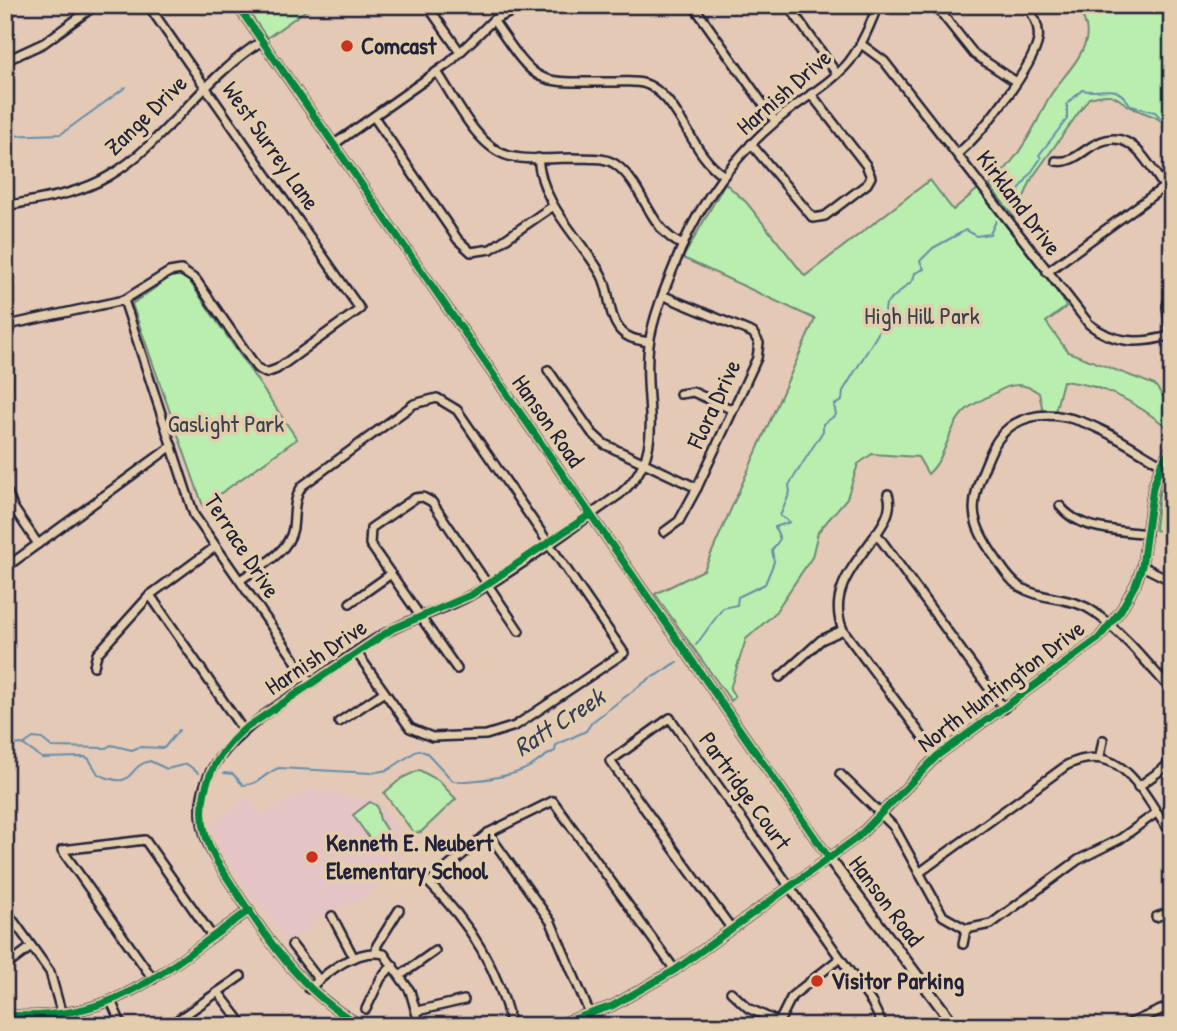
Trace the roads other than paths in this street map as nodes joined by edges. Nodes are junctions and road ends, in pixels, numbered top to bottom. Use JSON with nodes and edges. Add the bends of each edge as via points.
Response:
{"nodes":[{"id":1,"x":96,"y":5,"type":"edge"},
{"id":2,"x":148,"y":5,"type":"edge"},
{"id":3,"x":237,"y":5,"type":"edge"},
{"id":4,"x":427,"y":5,"type":"edge"},
{"id":5,"x":527,"y":5,"type":"edge"},
{"id":6,"x":693,"y":5,"type":"edge"},
{"id":7,"x":788,"y":5,"type":"edge"},
{"id":8,"x":878,"y":5,"type":"edge"},
{"id":9,"x":935,"y":5,"type":"edge"},
{"id":10,"x":1026,"y":5,"type":"edge"},
{"id":11,"x":493,"y":20,"type":"junction"},
{"id":12,"x":262,"y":41,"type":"junction"},
{"id":13,"x":861,"y":44,"type":"junction"},
{"id":14,"x":460,"y":52,"type":"junction"},
{"id":15,"x":5,"y":61,"type":"edge"},
{"id":16,"x":437,"y":72,"type":"junction"},
{"id":17,"x":837,"y":74,"type":"junction"},
{"id":18,"x":1015,"y":81,"type":"junction"},
{"id":19,"x":205,"y":85,"type":"junction"},
{"id":20,"x":811,"y":94,"type":"junction"},
{"id":21,"x":374,"y":117,"type":"junction"},
{"id":22,"x":775,"y":121,"type":"junction"},
{"id":23,"x":751,"y":144,"type":"junction"},
{"id":24,"x":334,"y":145,"type":"junction"},
{"id":25,"x":957,"y":154,"type":"junction"},
{"id":26,"x":538,"y":158,"type":"junction"},
{"id":27,"x":1056,"y":161,"type":"dead end"},
{"id":28,"x":723,"y":175,"type":"junction"},
{"id":29,"x":1164,"y":187,"type":"junction"},
{"id":30,"x":1172,"y":197,"type":"edge"},
{"id":31,"x":5,"y":206,"type":"edge"},
{"id":32,"x":553,"y":206,"type":"junction"},
{"id":33,"x":683,"y":245,"type":"junction"},
{"id":34,"x":1047,"y":272,"type":"junction"},
{"id":35,"x":1172,"y":288,"type":"edge"},
{"id":36,"x":664,"y":296,"type":"junction"},
{"id":37,"x":124,"y":300,"type":"junction"},
{"id":38,"x":1170,"y":339,"type":"edge"},
{"id":39,"x":649,"y":342,"type":"junction"},
{"id":40,"x":548,"y":370,"type":"dead end"},
{"id":41,"x":680,"y":394,"type":"dead end"},
{"id":42,"x":731,"y":409,"type":"junction"},
{"id":43,"x":172,"y":446,"type":"junction"},
{"id":44,"x":1172,"y":447,"type":"edge"},
{"id":45,"x":645,"y":464,"type":"junction"},
{"id":46,"x":1161,"y":464,"type":"junction"},
{"id":47,"x":697,"y":488,"type":"junction"},
{"id":48,"x":888,"y":494,"type":"dead end"},
{"id":49,"x":1060,"y":506,"type":"dead end"},
{"id":50,"x":589,"y":515,"type":"junction"},
{"id":51,"x":664,"y":532,"type":"dead end"},
{"id":52,"x":876,"y":533,"type":"junction"},
{"id":53,"x":1147,"y":534,"type":"junction"},
{"id":54,"x":549,"y":543,"type":"junction"},
{"id":55,"x":38,"y":544,"type":"junction"},
{"id":56,"x":215,"y":547,"type":"junction"},
{"id":57,"x":1142,"y":566,"type":"junction"},
{"id":58,"x":5,"y":568,"type":"edge"},
{"id":59,"x":391,"y":574,"type":"junction"},
{"id":60,"x":240,"y":580,"type":"junction"},
{"id":61,"x":1172,"y":581,"type":"edge"},
{"id":62,"x":488,"y":585,"type":"junction"},
{"id":63,"x":150,"y":595,"type":"junction"},
{"id":64,"x":350,"y":603,"type":"dead end"},
{"id":65,"x":421,"y":617,"type":"junction"},
{"id":66,"x":1110,"y":626,"type":"junction"},
{"id":67,"x":843,"y":630,"type":"junction"},
{"id":68,"x":519,"y":631,"type":"dead end"},
{"id":69,"x":357,"y":653,"type":"junction"},
{"id":70,"x":94,"y":666,"type":"dead end"},
{"id":71,"x":457,"y":669,"type":"dead end"},
{"id":72,"x":780,"y":677,"type":"dead end"},
{"id":73,"x":311,"y":683,"type":"junction"},
{"id":74,"x":1172,"y":691,"type":"edge"},
{"id":75,"x":384,"y":692,"type":"junction"},
{"id":76,"x":1004,"y":709,"type":"junction"},
{"id":77,"x":339,"y":722,"type":"dead end"},
{"id":78,"x":243,"y":730,"type":"junction"},
{"id":79,"x":1103,"y":740,"type":"dead end"},
{"id":80,"x":937,"y":756,"type":"junction"},
{"id":81,"x":1100,"y":756,"type":"junction"},
{"id":82,"x":1172,"y":762,"type":"edge"},
{"id":83,"x":840,"y":774,"type":"dead end"},
{"id":84,"x":1138,"y":787,"type":"junction"},
{"id":85,"x":881,"y":813,"type":"junction"},
{"id":86,"x":1156,"y":813,"type":"junction"},
{"id":87,"x":488,"y":833,"type":"junction"},
{"id":88,"x":1172,"y":835,"type":"edge"},
{"id":89,"x":829,"y":858,"type":"junction"},
{"id":90,"x":919,"y":873,"type":"junction"},
{"id":91,"x":790,"y":887,"type":"junction"},
{"id":92,"x":5,"y":909,"type":"edge"},
{"id":93,"x":250,"y":910,"type":"junction"},
{"id":94,"x":399,"y":910,"type":"dead end"},
{"id":95,"x":1172,"y":911,"type":"edge"},
{"id":96,"x":332,"y":916,"type":"dead end"},
{"id":97,"x":1156,"y":917,"type":"dead end"},
{"id":98,"x":731,"y":928,"type":"junction"},
{"id":99,"x":966,"y":929,"type":"junction"},
{"id":100,"x":212,"y":936,"type":"junction"},
{"id":101,"x":963,"y":944,"type":"dead end"},
{"id":102,"x":292,"y":945,"type":"dead end"},
{"id":103,"x":31,"y":947,"type":"junction"},
{"id":104,"x":435,"y":951,"type":"dead end"},
{"id":105,"x":376,"y":952,"type":"junction"},
{"id":106,"x":354,"y":958,"type":"junction"},
{"id":107,"x":839,"y":959,"type":"junction"},
{"id":108,"x":10,"y":963,"type":"dead end"},
{"id":109,"x":393,"y":965,"type":"junction"},
{"id":110,"x":675,"y":970,"type":"junction"},
{"id":111,"x":401,"y":975,"type":"junction"},
{"id":112,"x":241,"y":976,"type":"dead end"},
{"id":113,"x":153,"y":979,"type":"junction"},
{"id":114,"x":319,"y":980,"type":"junction"},
{"id":115,"x":309,"y":989,"type":"junction"},
{"id":116,"x":218,"y":992,"type":"junction"},
{"id":117,"x":731,"y":992,"type":"dead end"},
{"id":118,"x":464,"y":1000,"type":"dead end"},
{"id":119,"x":112,"y":1003,"type":"junction"},
{"id":120,"x":1172,"y":1005,"type":"edge"},
{"id":121,"x":366,"y":1009,"type":"dead end"},
{"id":122,"x":417,"y":1011,"type":"junction"},
{"id":123,"x":5,"y":1015,"type":"edge"},
{"id":124,"x":62,"y":1015,"type":"junction"},
{"id":125,"x":591,"y":1015,"type":"junction"},
{"id":126,"x":778,"y":1024,"type":"edge"},
{"id":127,"x":122,"y":1026,"type":"edge"},
{"id":128,"x":169,"y":1026,"type":"edge"},
{"id":129,"x":244,"y":1026,"type":"edge"},
{"id":130,"x":363,"y":1026,"type":"edge"},
{"id":131,"x":419,"y":1026,"type":"edge"},
{"id":132,"x":511,"y":1026,"type":"edge"},
{"id":133,"x":553,"y":1026,"type":"edge"},
{"id":134,"x":595,"y":1026,"type":"edge"},
{"id":135,"x":883,"y":1026,"type":"edge"},
{"id":136,"x":955,"y":1026,"type":"edge"},
{"id":137,"x":1124,"y":1026,"type":"edge"}],
"edges":[{"from":1,"to":15,"type":"street","via":[[44,43]]},
{"from":2,"to":19,"type":"street","name":"West Surrey Lane"},
{"from":3,"to":12,"type":"street","name":"Hanson Road"},
{"from":4,"to":14,"type":"street"},
{"from":5,"to":11,"type":"street"},
{"from":6,"to":22,"type":"street"},
{"from":7,"to":17,"type":"street"},
{"from":8,"to":13,"type":"street","name":"Harnish Drive"},
{"from":9,"to":18,"type":"street","via":[[974,54]]},
{"from":10,"to":18,"type":"street","via":[[1036,20],[1038,41]]},
{"from":11,"to":14,"type":"street"},
{"from":11,"to":28,"type":"street","via":[[525,67],[543,80],[635,82],[652,87],[710,165]]},
{"from":12,"to":19,"type":"street","name":"Zange Drive"},
{"from":12,"to":24,"type":"street","name":"Hanson Road"},
{"from":13,"to":17,"type":"street","name":"Harnish Drive"},
{"from":13,"to":25,"type":"street","name":"Kirkland Drive","via":[[884,61]]},
{"from":14,"to":16,"type":"street"},
{"from":16,"to":21,"type":"street"},
{"from":16,"to":26,"type":"street","via":[[488,143],[508,155]]},
{"from":17,"to":20,"type":"street","name":"Harnish Drive"},
{"from":18,"to":25,"type":"street","via":[[980,134]]},
{"from":19,"to":31,"type":"street","name":"Zange Drive","via":[[131,160],[110,175],[67,194]]},
{"from":19,"to":37,"type":"street","name":"West Surrey Lane","via":[[360,309],[265,373],[187,271],[169,272]]},
{"from":20,"to":22,"type":"street","name":"Harnish Drive"},
{"from":20,"to":23,"type":"street","via":[[870,171],[867,184],[825,216],[813,218]]},
{"from":21,"to":24,"type":"street"},
{"from":21,"to":32,"type":"street","via":[[471,252],[491,249]]},
{"from":22,"to":23,"type":"street","name":"Harnish Drive"},
{"from":23,"to":28,"type":"street","name":"Harnish Drive"},
{"from":24,"to":50,"type":"street","name":"Hanson Road"},
{"from":25,"to":34,"type":"street","name":"Kirkland Drive"},
{"from":26,"to":32,"type":"street","via":[[542,184]]},
{"from":26,"to":33,"type":"street","via":[[603,159],[616,165],[664,231]]},
{"from":27,"to":29,"type":"street","via":[[1069,160],[1099,140],[1118,136],[1129,142]]},
{"from":28,"to":33,"type":"street","name":"Harnish Drive"},
{"from":29,"to":30,"type":"street"},
{"from":29,"to":34,"type":"street"},
{"from":32,"to":39,"type":"street","via":[[601,274],[615,323],[630,338]]},
{"from":33,"to":36,"type":"street","name":"Harnish Drive"},
{"from":34,"to":38,"type":"street","name":"Kirkland Drive","via":[[1083,318],[1105,335],[1138,342]]},
{"from":35,"to":38,"type":"street","via":[[1167,306]]},
{"from":36,"to":39,"type":"street","name":"Harnish Drive"},
{"from":36,"to":42,"type":"street","name":"Flora Drive","via":[[757,338],[757,358]]},
{"from":37,"to":43,"type":"street","name":"Terrace Drive"},
{"from":37,"to":55,"type":"street","via":[[8,325],[6,489]]},
{"from":39,"to":45,"type":"street","name":"Harnish Drive","via":[[651,432]]},
{"from":40,"to":45,"type":"street","via":[[597,439]]},
{"from":41,"to":42,"type":"street","via":[[694,392]]},
{"from":42,"to":47,"type":"street","name":"Flora Drive"},
{"from":43,"to":55,"type":"street"},
{"from":43,"to":56,"type":"street","name":"Terrace Drive","via":[[188,501]]},
{"from":44,"to":46,"type":"street","name":"North Huntington Drive"},
{"from":45,"to":47,"type":"street"},
{"from":45,"to":50,"type":"street","name":"Harnish Drive","via":[[628,488]]},
{"from":46,"to":53,"type":"street","name":"North Huntington Drive"},
{"from":46,"to":66,"type":"street","via":[[1085,424],[1059,416],[1036,416],[1011,426],[998,438],[974,491],[976,527],[1011,580],[1031,593],[1079,604]]},
{"from":47,"to":51,"type":"street","name":"Flora Drive","via":[[679,521]]},
{"from":48,"to":52,"type":"street","via":[[888,510]]},
{"from":49,"to":53,"type":"street","via":[[1072,517],[1100,528]]},
{"from":50,"to":54,"type":"street","name":"Harnish Drive"},
{"from":50,"to":89,"type":"street","name":"Hanson Road"},
{"from":52,"to":67,"type":"street","via":[[841,587],[837,606]]},
{"from":52,"to":76,"type":"street"},
{"from":53,"to":57,"type":"street","name":"North Huntington Drive"},
{"from":54,"to":60,"type":"street","via":[[457,410],[437,398],[414,404],[302,486],[285,547]]},
{"from":54,"to":62,"type":"street","name":"Harnish Drive"},
{"from":54,"to":75,"type":"street","via":[[624,653],[515,726],[486,735],[432,737],[416,733]]},
{"from":55,"to":58,"type":"street"},
{"from":56,"to":60,"type":"street","name":"Terrace Drive"},
{"from":56,"to":63,"type":"street"},
{"from":57,"to":61,"type":"street"},
{"from":57,"to":66,"type":"street","name":"North Huntington Drive","via":[[1133,591]]},
{"from":59,"to":62,"type":"street","via":[[370,544],[371,528],[423,496],[432,502]]},
{"from":59,"to":64,"type":"street"},
{"from":59,"to":65,"type":"street"},
{"from":60,"to":73,"type":"street","name":"Terrace Drive"},
{"from":62,"to":65,"type":"street","name":"Harnish Drive"},
{"from":62,"to":68,"type":"street"},
{"from":63,"to":70,"type":"street","via":[[97,654]]},
{"from":63,"to":78,"type":"street"},
{"from":65,"to":69,"type":"street","name":"Harnish Drive","via":[[392,629]]},
{"from":65,"to":71,"type":"street"},
{"from":66,"to":74,"type":"street","via":[[1138,649]]},
{"from":66,"to":76,"type":"street","name":"North Huntington Drive","via":[[1086,650]]},
{"from":67,"to":72,"type":"street","via":[[821,640]]},
{"from":67,"to":80,"type":"street"},
{"from":69,"to":73,"type":"street","name":"Harnish Drive"},
{"from":69,"to":75,"type":"street"},
{"from":73,"to":78,"type":"street","name":"Harnish Drive"},
{"from":75,"to":77,"type":"street"},
{"from":76,"to":80,"type":"street","name":"North Huntington Drive"},
{"from":78,"to":93,"type":"street","name":"Harnish Drive","via":[[211,768],[202,814],[210,850]]},
{"from":79,"to":81,"type":"street"},
{"from":80,"to":85,"type":"street","name":"North Huntington Drive"},
{"from":81,"to":84,"type":"street","via":[[1120,766]]},
{"from":81,"to":90,"type":"street","via":[[1067,765]]},
{"from":82,"to":84,"type":"street"},
{"from":83,"to":85,"type":"street"},
{"from":84,"to":86,"type":"street"},
{"from":85,"to":89,"type":"street","name":"North Huntington Drive"},
{"from":85,"to":90,"type":"street"},
{"from":86,"to":88,"type":"street"},
{"from":86,"to":99,"type":"street","via":[[1120,839],[1078,860],[991,925]]},
{"from":87,"to":110,"type":"street","via":[[553,801]]},
{"from":87,"to":125,"type":"street","via":[[551,922]]},
{"from":87,"to":132,"type":"street","via":[[429,883],[496,972]]},
{"from":89,"to":91,"type":"street","name":"North Huntington Drive"},
{"from":89,"to":136,"type":"main road","name":"Hanson Road"},
{"from":90,"to":99,"type":"street","via":[[943,916]]},
{"from":91,"to":98,"type":"street","name":"North Huntington Drive"},
{"from":91,"to":98,"type":"street","name":"Partridge Court","via":[[670,719],[610,761]]},
{"from":91,"to":107,"type":"street","name":"Partridge Court"},
{"from":92,"to":103,"type":"street"},
{"from":93,"to":100,"type":"street"},
{"from":93,"to":115,"type":"street"},
{"from":94,"to":105,"type":"street"},
{"from":95,"to":97,"type":"street"},
{"from":96,"to":106,"type":"street"},
{"from":98,"to":110,"type":"street","name":"North Huntington Drive"},
{"from":99,"to":101,"type":"street"},
{"from":100,"to":113,"type":"street"},
{"from":100,"to":113,"type":"street","via":[[145,840],[62,850]]},
{"from":102,"to":114,"type":"street"},
{"from":103,"to":108,"type":"street"},
{"from":103,"to":124,"type":"street","via":[[52,979]]},
{"from":104,"to":111,"type":"street"},
{"from":105,"to":106,"type":"street"},
{"from":105,"to":109,"type":"street"},
{"from":106,"to":114,"type":"street"},
{"from":107,"to":126,"type":"street","via":[[792,996]]},
{"from":107,"to":135,"type":"street","name":"Partridge Court"},
{"from":109,"to":111,"type":"street"},
{"from":109,"to":121,"type":"street"},
{"from":110,"to":125,"type":"street","name":"North Huntington Drive"},
{"from":111,"to":122,"type":"street"},
{"from":112,"to":116,"type":"street"},
{"from":113,"to":119,"type":"street"},
{"from":114,"to":115,"type":"street"},
{"from":115,"to":130,"type":"street"},
{"from":116,"to":128,"type":"street"},
{"from":116,"to":129,"type":"street"},
{"from":117,"to":126,"type":"street","via":[[748,1008]]},
{"from":118,"to":122,"type":"street"},
{"from":119,"to":124,"type":"street"},
{"from":119,"to":127,"type":"street"},
{"from":120,"to":137,"type":"street"},
{"from":122,"to":131,"type":"street"},
{"from":123,"to":124,"type":"street"},
{"from":125,"to":133,"type":"street","name":"North Huntington Drive"},
{"from":125,"to":134,"type":"street"}]}
